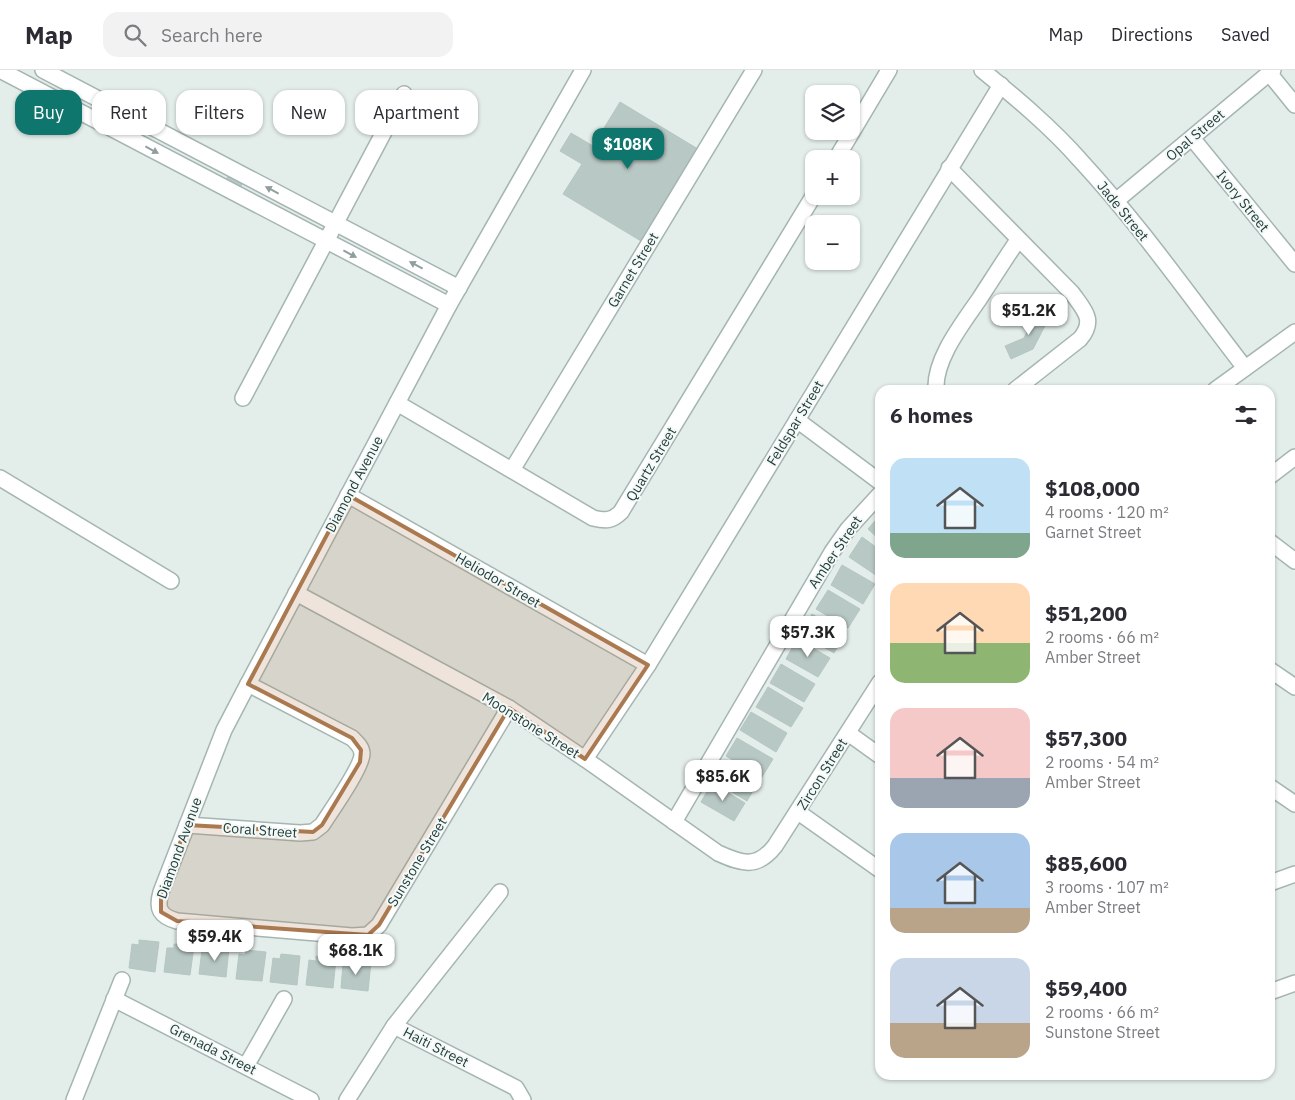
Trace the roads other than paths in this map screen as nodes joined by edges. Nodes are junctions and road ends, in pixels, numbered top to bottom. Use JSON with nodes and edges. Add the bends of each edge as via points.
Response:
{"nodes":[{"id":1,"x":0,"y":70,"type":"edge"},
{"id":2,"x":583,"y":70,"type":"edge"},
{"id":3,"x":754,"y":70,"type":"edge"},
{"id":4,"x":890,"y":70,"type":"edge"},
{"id":5,"x":982,"y":70,"type":"edge"},
{"id":6,"x":46,"y":72,"type":"edge"},
{"id":7,"x":1271,"y":72,"type":"edge"},
{"id":8,"x":1001,"y":85,"type":"junction"},
{"id":9,"x":38,"y":90,"type":"edge"},
{"id":10,"x":40,"y":90,"type":"edge"},
{"id":11,"x":92,"y":96,"type":"edge"},
{"id":12,"x":1295,"y":105,"type":"edge"},
{"id":13,"x":82,"y":113,"type":"edge"},
{"id":14,"x":134,"y":135,"type":"edge"},
{"id":15,"x":166,"y":135,"type":"edge"},
{"id":16,"x":382,"y":135,"type":"edge"},
{"id":17,"x":1192,"y":138,"type":"junction"},
{"id":18,"x":132,"y":139,"type":"junction"},
{"id":19,"x":841,"y":150,"type":"edge"},
{"id":20,"x":212,"y":158,"type":"junction"},
{"id":21,"x":949,"y":168,"type":"junction"},
{"id":22,"x":202,"y":176,"type":"junction"},
{"id":23,"x":1117,"y":200,"type":"junction"},
{"id":24,"x":808,"y":205,"type":"edge"},
{"id":25,"x":336,"y":223,"type":"junction"},
{"id":26,"x":1018,"y":240,"type":"junction"},
{"id":27,"x":326,"y":241,"type":"junction"},
{"id":28,"x":1295,"y":264,"type":"edge"},
{"id":29,"x":459,"y":288,"type":"junction"},
{"id":30,"x":449,"y":306,"type":"junction"},
{"id":31,"x":1295,"y":332,"type":"edge"},
{"id":32,"x":1245,"y":368,"type":"junction"},
{"id":33,"x":936,"y":385,"type":"edge"},
{"id":34,"x":1021,"y":385,"type":"edge"},
{"id":35,"x":1222,"y":385,"type":"edge"},
{"id":36,"x":243,"y":398,"type":"dead end"},
{"id":37,"x":397,"y":403,"type":"junction"},
{"id":38,"x":796,"y":420,"type":"junction"},
{"id":39,"x":1295,"y":457,"type":"edge"},
{"id":40,"x":512,"y":470,"type":"junction"},
{"id":41,"x":1275,"y":472,"type":"edge"},
{"id":42,"x":0,"y":478,"type":"edge"},
{"id":43,"x":875,"y":478,"type":"edge"},
{"id":44,"x":348,"y":495,"type":"junction"},
{"id":45,"x":875,"y":499,"type":"edge"},
{"id":46,"x":1275,"y":546,"type":"edge"},
{"id":47,"x":1295,"y":560,"type":"edge"},
{"id":48,"x":171,"y":581,"type":"dead end"},
{"id":49,"x":296,"y":593,"type":"junction"},
{"id":50,"x":648,"y":665,"type":"junction"},
{"id":51,"x":1275,"y":673,"type":"edge"},
{"id":52,"x":248,"y":684,"type":"junction"},
{"id":53,"x":1295,"y":687,"type":"edge"},
{"id":54,"x":875,"y":690,"type":"edge"},
{"id":55,"x":509,"y":708,"type":"junction"},
{"id":56,"x":848,"y":733,"type":"junction"},
{"id":57,"x":875,"y":752,"type":"edge"},
{"id":58,"x":586,"y":759,"type":"junction"},
{"id":59,"x":1275,"y":790,"type":"edge"},
{"id":60,"x":1295,"y":804,"type":"edge"},
{"id":61,"x":798,"y":812,"type":"junction"},
{"id":62,"x":674,"y":822,"type":"junction"},
{"id":63,"x":187,"y":825,"type":"junction"},
{"id":64,"x":759,"y":861,"type":"joint"},
{"id":65,"x":875,"y":866,"type":"edge"},
{"id":66,"x":1295,"y":874,"type":"edge"},
{"id":67,"x":1275,"y":881,"type":"edge"},
{"id":68,"x":500,"y":892,"type":"dead end"},
{"id":69,"x":161,"y":912,"type":"joint"},
{"id":70,"x":122,"y":980,"type":"dead end"},
{"id":71,"x":1295,"y":984,"type":"edge"},
{"id":72,"x":1275,"y":990,"type":"edge"},
{"id":73,"x":114,"y":999,"type":"junction"},
{"id":74,"x":284,"y":999,"type":"dead end"},
{"id":75,"x":394,"y":1026,"type":"junction"},
{"id":76,"x":246,"y":1066,"type":"junction"},
{"id":77,"x":79,"y":1098,"type":"edge"},
{"id":78,"x":311,"y":1100,"type":"edge"},
{"id":79,"x":348,"y":1100,"type":"edge"},
{"id":80,"x":524,"y":1100,"type":"edge"}],
"edges":[{"from":1,"to":9,"type":"street"},
{"from":2,"to":29,"type":"street","name":"Diamond Avenue"},
{"from":3,"to":40,"type":"street","name":"Garnet Street"},
{"from":4,"to":19,"type":"street"},
{"from":5,"to":8,"type":"street","name":"Jade Street"},
{"from":6,"to":10,"type":"street"},
{"from":6,"to":11,"type":"street"},
{"from":7,"to":12,"type":"street"},
{"from":7,"to":17,"type":"street","name":"Opal Street"},
{"from":8,"to":21,"type":"street","name":"Feldspar Street"},
{"from":8,"to":23,"type":"street","name":"Jade Street","via":[[1079,158]]},
{"from":13,"to":18,"type":"street"},
{"from":14,"to":18,"type":"street"},
{"from":15,"to":20,"type":"street"},
{"from":16,"to":25,"type":"street"},
{"from":17,"to":23,"type":"street","name":"Opal Street"},
{"from":17,"to":28,"type":"street","name":"Ivory Street"},
{"from":18,"to":22,"type":"street","one_way":true},
{"from":20,"to":22,"type":"street"},
{"from":25,"to":20,"type":"street","one_way":true},
{"from":21,"to":26,"type":"street"},
{"from":21,"to":38,"type":"street","name":"Feldspar Street"},
{"from":22,"to":27,"type":"street"},
{"from":23,"to":32,"type":"street","name":"Jade Street"},
{"from":24,"to":40,"type":"street","name":"Quartz Street","via":[[615,518],[608,521],[594,518]]},
{"from":25,"to":27,"type":"street"},
{"from":29,"to":25,"type":"street","one_way":true},
{"from":26,"to":33,"type":"street","via":[[942,359]]},
{"from":26,"to":34,"type":"street","via":[[1072,293],[1088,317],[1086,333]]},
{"from":27,"to":30,"type":"street","one_way":true},
{"from":27,"to":36,"type":"street"},
{"from":29,"to":30,"type":"street","name":"Diamond Avenue"},
{"from":30,"to":37,"type":"street","name":"Diamond Avenue"},
{"from":31,"to":32,"type":"street"},
{"from":32,"to":35,"type":"street"},
{"from":37,"to":40,"type":"street","name":"Quartz Street"},
{"from":37,"to":44,"type":"street","name":"Diamond Avenue"},
{"from":38,"to":43,"type":"street"},
{"from":38,"to":50,"type":"street","name":"Feldspar Street"},
{"from":39,"to":41,"type":"street"},
{"from":42,"to":48,"type":"street"},
{"from":44,"to":49,"type":"street","name":"Diamond Avenue"},
{"from":44,"to":50,"type":"street","name":"Heliodor Street"},
{"from":45,"to":62,"type":"street","name":"Amber Street","via":[[832,552]]},
{"from":46,"to":47,"type":"street"},
{"from":49,"to":52,"type":"street","name":"Diamond Avenue"},
{"from":49,"to":55,"type":"street","name":"Moonstone Street"},
{"from":50,"to":58,"type":"street","name":"Feldspar Street"},
{"from":51,"to":53,"type":"street"},
{"from":52,"to":63,"type":"street","name":"Diamond Avenue","via":[[224,730]]},
{"from":52,"to":63,"type":"street","name":"Coral Street","via":[[352,738],[362,750],[360,762],[322,825],[313,832]]},
{"from":54,"to":56,"type":"street","name":"Zircon Street"},
{"from":55,"to":58,"type":"street","name":"Moonstone Street"},
{"from":55,"to":69,"type":"street","name":"Sunstone Street","via":[[379,925],[368,935],[177,921]]},
{"from":56,"to":57,"type":"street"},
{"from":56,"to":61,"type":"street","name":"Zircon Street"},
{"from":58,"to":62,"type":"street","name":"Moonstone Street"},
{"from":59,"to":60,"type":"street"},
{"from":61,"to":64,"type":"street","name":"Zircon Street","via":[[772,851]]},
{"from":61,"to":65,"type":"street"},
{"from":62,"to":64,"type":"street","name":"Moonstone Street","via":[[733,860]]},
{"from":63,"to":69,"type":"street","name":"Diamond Avenue","via":[[161,892]]},
{"from":66,"to":67,"type":"street"},
{"from":68,"to":75,"type":"street"},
{"from":70,"to":73,"type":"street"},
{"from":71,"to":72,"type":"street"},
{"from":73,"to":76,"type":"street","name":"Grenada Street"},
{"from":73,"to":77,"type":"street"},
{"from":74,"to":76,"type":"street"},
{"from":75,"to":79,"type":"street","name":"Haiti Street"},
{"from":75,"to":80,"type":"street","name":"Haiti Street","via":[[516,1088]]},
{"from":76,"to":78,"type":"street","name":"Grenada Street"}]}
